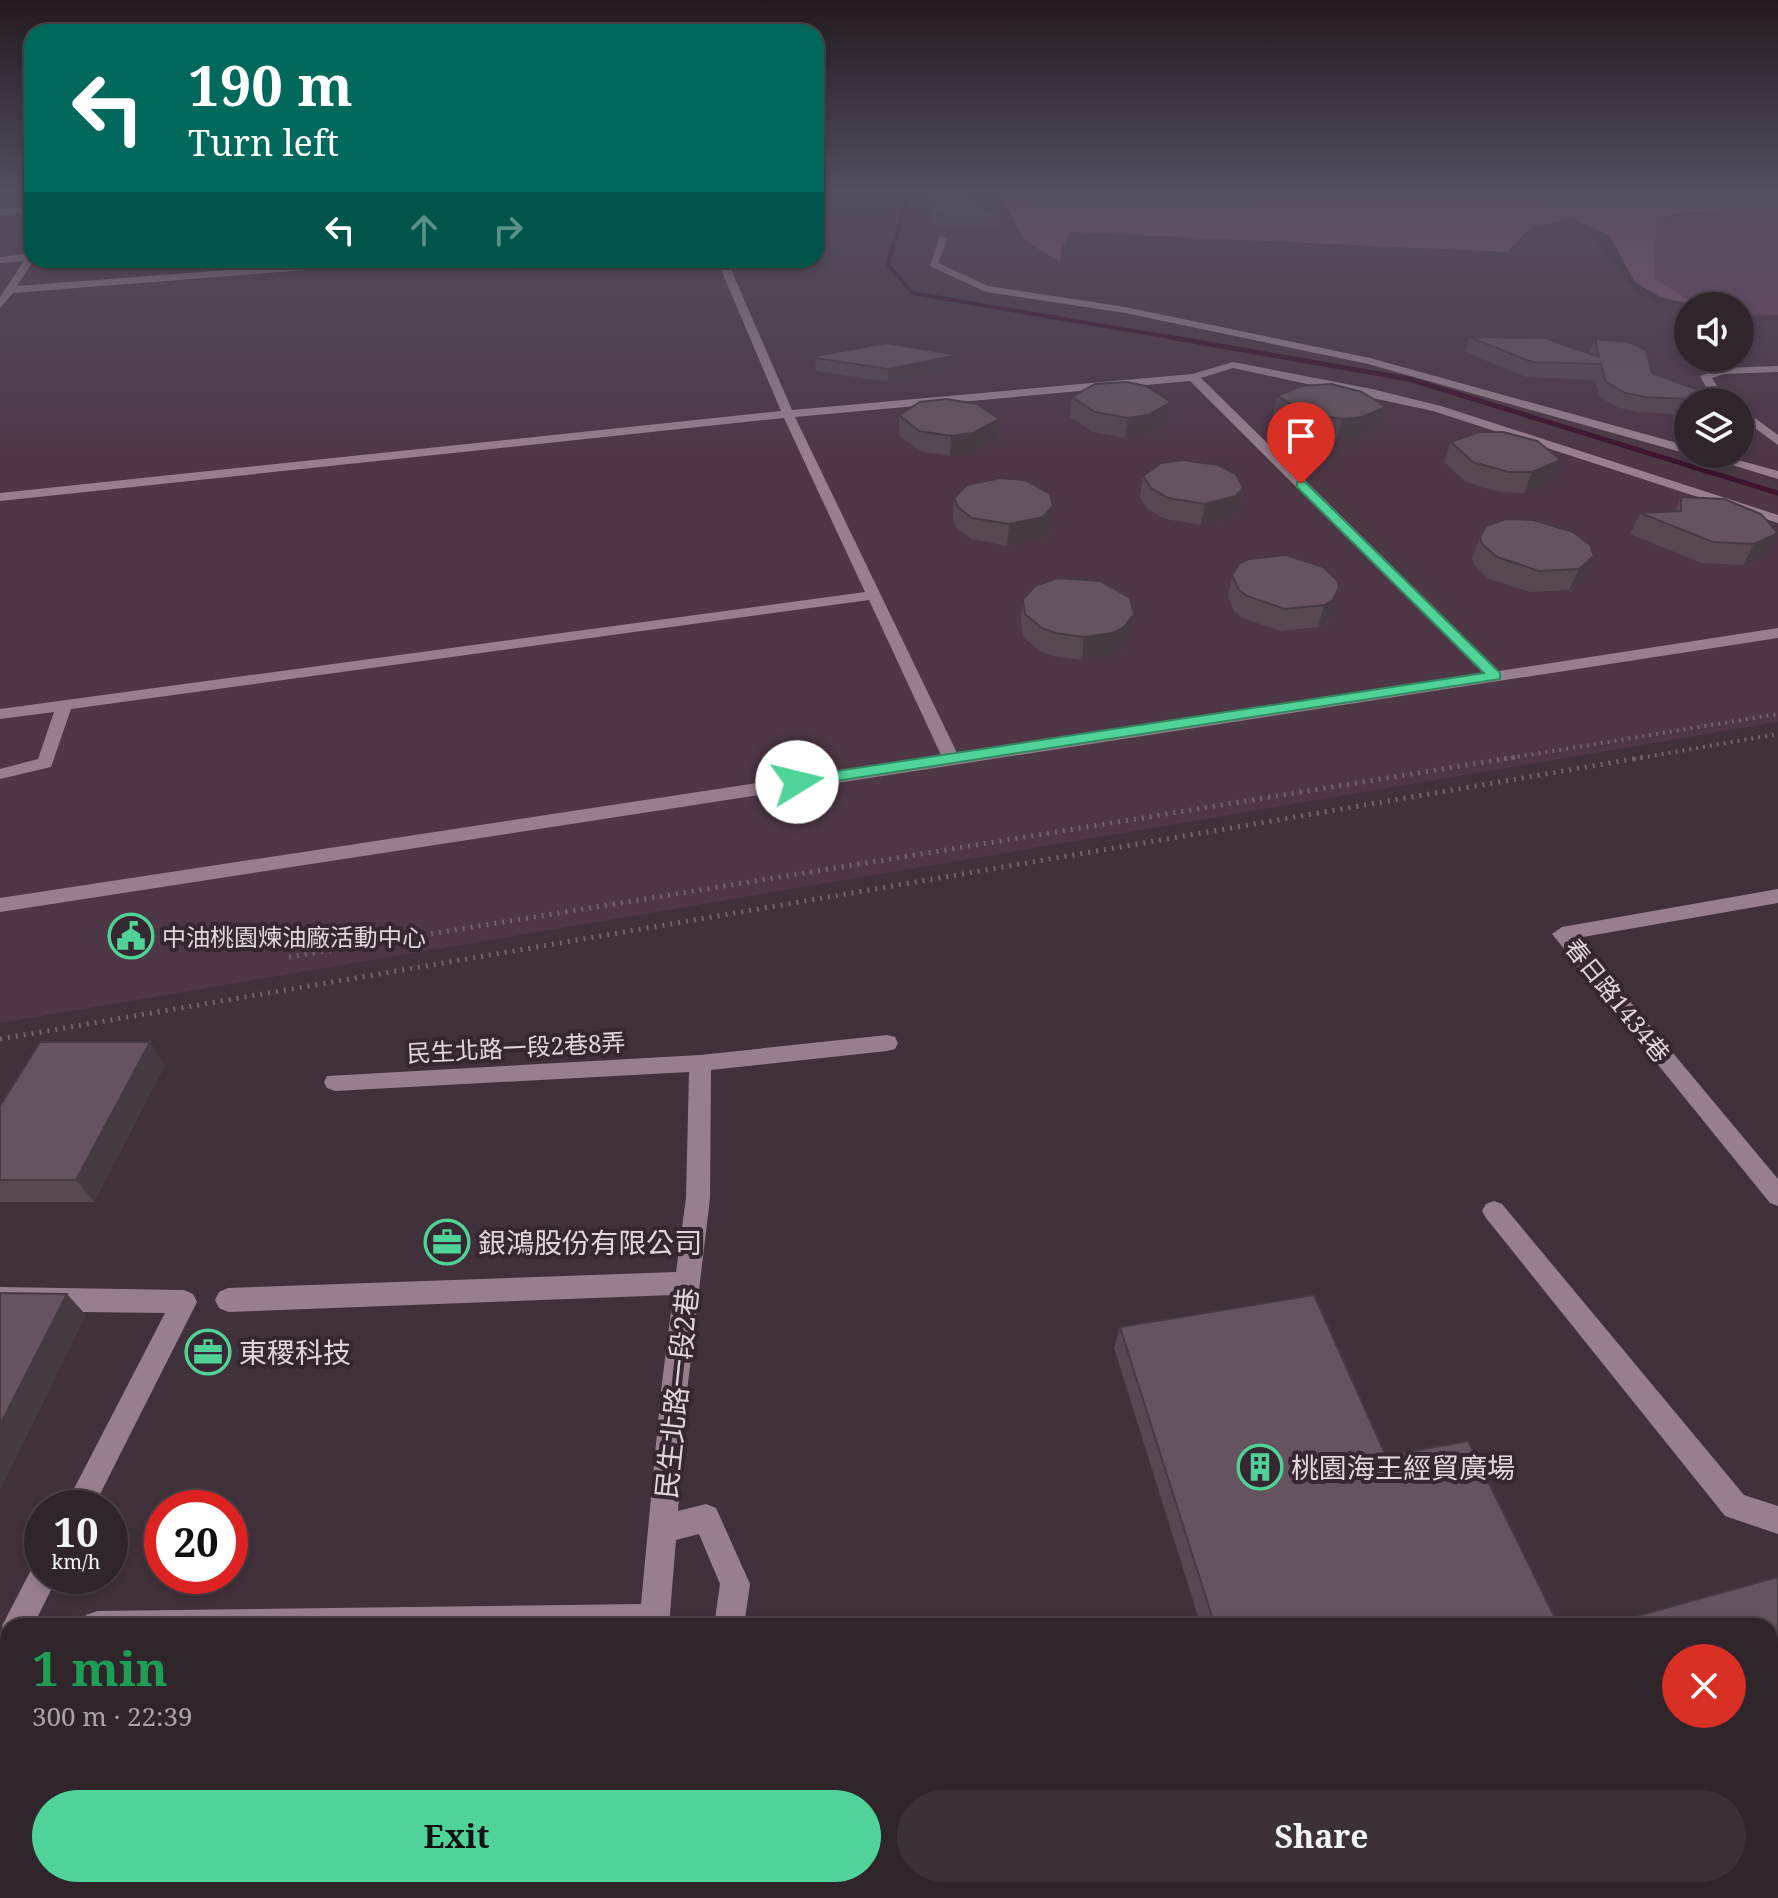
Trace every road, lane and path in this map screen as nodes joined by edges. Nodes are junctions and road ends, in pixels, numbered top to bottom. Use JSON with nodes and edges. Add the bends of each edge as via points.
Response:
{"nodes":[{"id":1,"x":16,"y":281,"type":"edge"},
{"id":2,"x":131,"y":281,"type":"edge"},
{"id":3,"x":731,"y":281,"type":"edge"},
{"id":4,"x":968,"y":281,"type":"edge"},
{"id":5,"x":10,"y":290,"type":"junction"},
{"id":6,"x":0,"y":305,"type":"edge"},
{"id":7,"x":1246,"y":351,"type":"junction"},
{"id":8,"x":1778,"y":369,"type":"edge"},
{"id":9,"x":1193,"y":377,"type":"junction"},
{"id":10,"x":1712,"y":388,"type":"edge"},
{"id":11,"x":788,"y":414,"type":"junction"},
{"id":12,"x":1754,"y":422,"type":"edge"},
{"id":13,"x":1778,"y":441,"type":"edge"},
{"id":14,"x":1674,"y":446,"type":"edge"},
{"id":15,"x":1753,"y":468,"type":"edge"},
{"id":16,"x":1778,"y":475,"type":"edge"},
{"id":17,"x":0,"y":497,"type":"edge"},
{"id":18,"x":1778,"y":519,"type":"edge"},
{"id":19,"x":874,"y":595,"type":"junction"},
{"id":20,"x":1778,"y":633,"type":"edge"},
{"id":21,"x":1495,"y":676,"type":"junction"},
{"id":22,"x":64,"y":705,"type":"junction"},
{"id":23,"x":0,"y":714,"type":"edge"},
{"id":24,"x":1778,"y":714,"type":"edge"},
{"id":25,"x":1778,"y":734,"type":"edge"},
{"id":26,"x":951,"y":758,"type":"junction"},
{"id":27,"x":0,"y":774,"type":"edge"},
{"id":28,"x":1778,"y":896,"type":"edge"},
{"id":29,"x":0,"y":905,"type":"edge"},
{"id":30,"x":289,"y":957,"type":"dead end"},
{"id":31,"x":0,"y":1039,"type":"edge"},
{"id":32,"x":887,"y":1043,"type":"dead end"},
{"id":33,"x":700,"y":1063,"type":"junction"},
{"id":34,"x":335,"y":1082,"type":"dead end"},
{"id":35,"x":1778,"y":1196,"type":"edge"},
{"id":36,"x":1494,"y":1211,"type":"dead end"},
{"id":37,"x":687,"y":1283,"type":"junction"},
{"id":38,"x":0,"y":1299,"type":"edge"},
{"id":39,"x":228,"y":1300,"type":"dead end"},
{"id":40,"x":87,"y":1490,"type":"edge"},
{"id":41,"x":1778,"y":1520,"type":"edge"},
{"id":42,"x":661,"y":1530,"type":"junction"},
{"id":43,"x":34,"y":1594,"type":"edge"},
{"id":44,"x":21,"y":1618,"type":"edge"},
{"id":45,"x":654,"y":1618,"type":"edge"},
{"id":46,"x":730,"y":1618,"type":"edge"}],
"edges":[{"from":1,"to":5,"type":"street"},
{"from":2,"to":5,"type":"street"},
{"from":3,"to":11,"type":"street"},
{"from":4,"to":7,"type":"street","via":[[986,289],[1125,310]]},
{"from":5,"to":6,"type":"street"},
{"from":7,"to":9,"type":"street"},
{"from":7,"to":14,"type":"street","via":[[1458,384]]},
{"from":7,"to":18,"type":"street"},
{"from":8,"to":10,"type":"street","via":[[1706,376]]},
{"from":9,"to":11,"type":"street"},
{"from":9,"to":21,"type":"street"},
{"from":11,"to":17,"type":"street"},
{"from":11,"to":19,"type":"street"},
{"from":12,"to":13,"type":"street"},
{"from":15,"to":16,"type":"street"},
{"from":19,"to":22,"type":"street"},
{"from":19,"to":26,"type":"street"},
{"from":20,"to":21,"type":"street"},
{"from":21,"to":26,"type":"street"},
{"from":22,"to":23,"type":"street"},
{"from":22,"to":27,"type":"street","via":[[45,763]]},
{"from":24,"to":30,"type":"path"},
{"from":25,"to":31,"type":"path"},
{"from":26,"to":29,"type":"street"},
{"from":28,"to":35,"type":"street","name":"春日路1434巷","via":[[1562,934]]},
{"from":32,"to":33,"type":"street","name":"民生北路一段2巷8弄"},
{"from":33,"to":34,"type":"street","name":"民生北路一段2巷8弄"},
{"from":33,"to":37,"type":"street","name":"民生北路一段2巷","via":[[698,1198]]},
{"from":36,"to":41,"type":"street","via":[[1735,1506]]},
{"from":37,"to":39,"type":"street"},
{"from":37,"to":42,"type":"street","name":"民生北路一段2巷"},
{"from":38,"to":40,"type":"street","via":[[184,1302]]},
{"from":42,"to":45,"type":"street","name":"民生北路一段2巷"},
{"from":42,"to":46,"type":"street","via":[[706,1518],[735,1584]]},
{"from":43,"to":44,"type":"street"}]}
